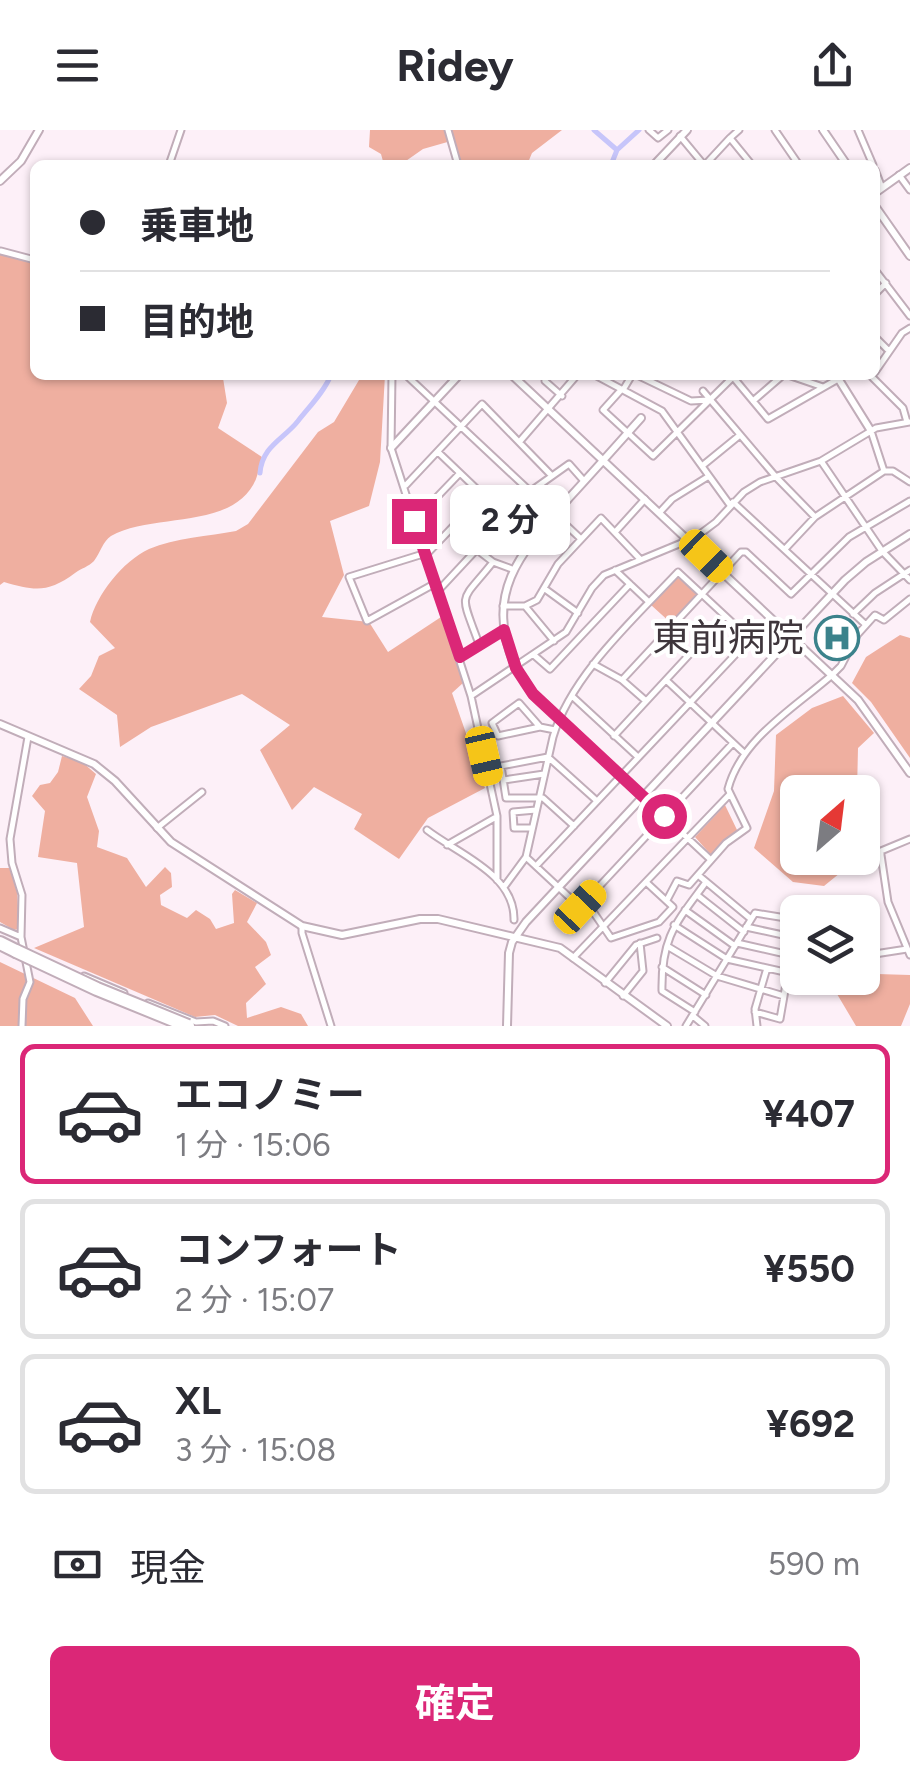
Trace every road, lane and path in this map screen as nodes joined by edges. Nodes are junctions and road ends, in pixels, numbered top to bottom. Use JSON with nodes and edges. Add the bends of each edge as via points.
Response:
{"nodes":[{"id":1,"x":39,"y":130,"type":"edge"},
{"id":2,"x":181,"y":130,"type":"edge"},
{"id":3,"x":448,"y":130,"type":"edge"},
{"id":4,"x":649,"y":130,"type":"edge"},
{"id":5,"x":668,"y":130,"type":"edge"},
{"id":6,"x":739,"y":130,"type":"edge"},
{"id":7,"x":786,"y":130,"type":"edge"},
{"id":8,"x":822,"y":130,"type":"edge"},
{"id":9,"x":858,"y":130,"type":"edge"},
{"id":10,"x":776,"y":132,"type":"edge"},
{"id":11,"x":684,"y":133,"type":"edge"},
{"id":12,"x":730,"y":138,"type":"junction"},
{"id":13,"x":171,"y":160,"type":"edge"},
{"id":14,"x":457,"y":160,"type":"edge"},
{"id":15,"x":659,"y":160,"type":"edge"},
{"id":16,"x":702,"y":160,"type":"edge"},
{"id":17,"x":710,"y":160,"type":"edge"},
{"id":18,"x":748,"y":160,"type":"edge"},
{"id":19,"x":796,"y":160,"type":"edge"},
{"id":20,"x":843,"y":160,"type":"edge"},
{"id":21,"x":871,"y":160,"type":"edge"},
{"id":22,"x":910,"y":168,"type":"edge"},
{"id":23,"x":900,"y":175,"type":"junction"},
{"id":24,"x":0,"y":181,"type":"edge"},
{"id":25,"x":880,"y":189,"type":"edge"},
{"id":26,"x":910,"y":190,"type":"edge"},
{"id":27,"x":880,"y":213,"type":"edge"},
{"id":28,"x":2,"y":251,"type":"edge"},
{"id":29,"x":910,"y":256,"type":"edge"},
{"id":30,"x":30,"y":259,"type":"edge"},
{"id":31,"x":880,"y":276,"type":"edge"},
{"id":32,"x":886,"y":284,"type":"junction"},
{"id":33,"x":880,"y":289,"type":"edge"},
{"id":34,"x":910,"y":316,"type":"edge"},
{"id":35,"x":910,"y":328,"type":"edge"},
{"id":36,"x":880,"y":342,"type":"edge"},
{"id":37,"x":889,"y":351,"type":"junction"},
{"id":38,"x":880,"y":364,"type":"edge"},
{"id":39,"x":392,"y":380,"type":"edge"},
{"id":40,"x":411,"y":380,"type":"edge"},
{"id":41,"x":454,"y":380,"type":"edge"},
{"id":42,"x":517,"y":380,"type":"edge"},
{"id":43,"x":546,"y":380,"type":"dead end"},
{"id":44,"x":573,"y":380,"type":"edge"},
{"id":45,"x":603,"y":380,"type":"edge"},
{"id":46,"x":630,"y":380,"type":"edge"},
{"id":47,"x":645,"y":380,"type":"edge"},
{"id":48,"x":730,"y":380,"type":"edge"},
{"id":49,"x":737,"y":380,"type":"edge"},
{"id":50,"x":780,"y":380,"type":"edge"},
{"id":51,"x":801,"y":380,"type":"edge"},
{"id":52,"x":833,"y":380,"type":"edge"},
{"id":53,"x":839,"y":380,"type":"edge"},
{"id":54,"x":877,"y":380,"type":"edge"},
{"id":55,"x":824,"y":388,"type":"junction"},
{"id":56,"x":622,"y":390,"type":"junction"},
{"id":57,"x":703,"y":391,"type":"dead end"},
{"id":58,"x":562,"y":396,"type":"junction"},
{"id":59,"x":712,"y":400,"type":"junction"},
{"id":60,"x":434,"y":401,"type":"junction"},
{"id":61,"x":753,"y":402,"type":"junction"},
{"id":62,"x":549,"y":410,"type":"junction"},
{"id":63,"x":640,"y":418,"type":"dead end"},
{"id":64,"x":909,"y":422,"type":"edge"},
{"id":65,"x":461,"y":426,"type":"junction"},
{"id":66,"x":871,"y":431,"type":"junction"},
{"id":67,"x":627,"y":433,"type":"junction"},
{"id":68,"x":677,"y":435,"type":"junction"},
{"id":69,"x":740,"y":435,"type":"junction"},
{"id":70,"x":520,"y":440,"type":"junction"},
{"id":71,"x":391,"y":448,"type":"junction"},
{"id":72,"x":438,"y":452,"type":"junction"},
{"id":73,"x":603,"y":460,"type":"junction"},
{"id":74,"x":821,"y":460,"type":"junction"},
{"id":75,"x":702,"y":466,"type":"junction"},
{"id":76,"x":884,"y":471,"type":"junction"},
{"id":77,"x":460,"y":473,"type":"junction"},
{"id":78,"x":552,"y":476,"type":"junction"},
{"id":79,"x":710,"y":476,"type":"junction"},
{"id":80,"x":776,"y":477,"type":"junction"},
{"id":81,"x":584,"y":482,"type":"junction"},
{"id":82,"x":910,"y":482,"type":"edge"},
{"id":83,"x":406,"y":486,"type":"junction"},
{"id":84,"x":530,"y":491,"type":"junction"},
{"id":85,"x":483,"y":495,"type":"junction"},
{"id":86,"x":846,"y":497,"type":"junction"},
{"id":87,"x":645,"y":499,"type":"junction"},
{"id":88,"x":910,"y":501,"type":"edge"},
{"id":89,"x":732,"y":504,"type":"junction"},
{"id":90,"x":660,"y":512,"type":"junction"},
{"id":91,"x":555,"y":514,"type":"junction"},
{"id":92,"x":506,"y":516,"type":"junction"},
{"id":93,"x":815,"y":518,"type":"junction"},
{"id":94,"x":414,"y":521,"type":"junction"},
{"id":95,"x":865,"y":526,"type":"junction"},
{"id":96,"x":616,"y":531,"type":"junction"},
{"id":97,"x":910,"y":534,"type":"edge"},
{"id":98,"x":581,"y":539,"type":"junction"},
{"id":99,"x":689,"y":540,"type":"junction"},
{"id":100,"x":476,"y":549,"type":"junction"},
{"id":101,"x":784,"y":550,"type":"junction"},
{"id":102,"x":882,"y":551,"type":"junction"},
{"id":103,"x":424,"y":556,"type":"junction"},
{"id":104,"x":640,"y":558,"type":"junction"},
{"id":105,"x":493,"y":562,"type":"junction"},
{"id":106,"x":512,"y":569,"type":"junction"},
{"id":107,"x":615,"y":570,"type":"junction"},
{"id":108,"x":723,"y":572,"type":"junction"},
{"id":109,"x":907,"y":572,"type":"edge"},
{"id":110,"x":810,"y":573,"type":"junction"},
{"id":111,"x":910,"y":580,"type":"edge"},
{"id":112,"x":434,"y":584,"type":"junction"},
{"id":113,"x":630,"y":584,"type":"junction"},
{"id":114,"x":545,"y":588,"type":"junction"},
{"id":115,"x":437,"y":592,"type":"junction"},
{"id":116,"x":702,"y":594,"type":"junction"},
{"id":117,"x":832,"y":594,"type":"junction"},
{"id":118,"x":910,"y":598,"type":"edge"},
{"id":119,"x":650,"y":602,"type":"junction"},
{"id":120,"x":503,"y":606,"type":"junction"},
{"id":121,"x":526,"y":606,"type":"junction"},
{"id":122,"x":578,"y":613,"type":"junction"},
{"id":123,"x":853,"y":614,"type":"junction"},
{"id":124,"x":726,"y":616,"type":"junction"},
{"id":125,"x":866,"y":626,"type":"junction"},
{"id":126,"x":504,"y":630,"type":"junction"},
{"id":127,"x":792,"y":636,"type":"junction"},
{"id":128,"x":554,"y":641,"type":"junction"},
{"id":129,"x":478,"y":644,"type":"junction"},
{"id":130,"x":534,"y":655,"type":"junction"},
{"id":131,"x":460,"y":657,"type":"junction"},
{"id":132,"x":593,"y":664,"type":"junction"},
{"id":133,"x":516,"y":668,"type":"junction"},
{"id":134,"x":832,"y":675,"type":"junction"},
{"id":135,"x":622,"y":680,"type":"junction"},
{"id":136,"x":666,"y":680,"type":"junction"},
{"id":137,"x":471,"y":696,"type":"junction"},
{"id":138,"x":572,"y":697,"type":"junction"},
{"id":139,"x":646,"y":701,"type":"junction"},
{"id":140,"x":690,"y":702,"type":"junction"},
{"id":141,"x":560,"y":719,"type":"junction"},
{"id":142,"x":711,"y":722,"type":"junction"},
{"id":143,"x":0,"y":724,"type":"edge"},
{"id":144,"x":540,"y":727,"type":"junction"},
{"id":145,"x":554,"y":730,"type":"junction"},
{"id":146,"x":614,"y":736,"type":"junction"},
{"id":147,"x":28,"y":737,"type":"junction"},
{"id":148,"x":733,"y":743,"type":"junction"},
{"id":149,"x":743,"y":752,"type":"junction"},
{"id":150,"x":548,"y":757,"type":"junction"},
{"id":151,"x":638,"y":758,"type":"junction"},
{"id":152,"x":544,"y":774,"type":"junction"},
{"id":153,"x":910,"y":774,"type":"edge"},
{"id":154,"x":621,"y":776,"type":"junction"},
{"id":155,"x":504,"y":780,"type":"junction"},
{"id":156,"x":202,"y":792,"type":"dead end"},
{"id":157,"x":730,"y":794,"type":"junction"},
{"id":158,"x":539,"y":796,"type":"junction"},
{"id":159,"x":642,"y":796,"type":"junction"},
{"id":160,"x":598,"y":801,"type":"junction"},
{"id":161,"x":536,"y":810,"type":"junction"},
{"id":162,"x":498,"y":816,"type":"junction"},
{"id":163,"x":664,"y":816,"type":"junction"},
{"id":164,"x":574,"y":826,"type":"junction"},
{"id":165,"x":157,"y":828,"type":"junction"},
{"id":166,"x":532,"y":828,"type":"junction"},
{"id":167,"x":427,"y":830,"type":"dead end"},
{"id":168,"x":689,"y":839,"type":"junction"},
{"id":169,"x":910,"y":840,"type":"edge"},
{"id":170,"x":446,"y":845,"type":"junction"},
{"id":171,"x":526,"y":857,"type":"junction"},
{"id":172,"x":711,"y":860,"type":"junction"},
{"id":173,"x":536,"y":866,"type":"junction"},
{"id":174,"x":698,"y":875,"type":"junction"},
{"id":175,"x":498,"y":880,"type":"junction"},
{"id":176,"x":706,"y":882,"type":"junction"},
{"id":177,"x":648,"y":884,"type":"junction"},
{"id":178,"x":504,"y":886,"type":"junction"},
{"id":179,"x":558,"y":886,"type":"junction"},
{"id":180,"x":697,"y":896,"type":"junction"},
{"id":181,"x":667,"y":900,"type":"junction"},
{"id":182,"x":580,"y":907,"type":"junction"},
{"id":183,"x":685,"y":910,"type":"junction"},
{"id":184,"x":780,"y":917,"type":"edge"},
{"id":185,"x":752,"y":919,"type":"junction"},
{"id":186,"x":514,"y":920,"type":"dead end"},
{"id":187,"x":674,"y":925,"type":"junction"},
{"id":188,"x":302,"y":926,"type":"junction"},
{"id":189,"x":602,"y":926,"type":"junction"},
{"id":190,"x":0,"y":928,"type":"edge"},
{"id":191,"x":745,"y":930,"type":"junction"},
{"id":192,"x":780,"y":935,"type":"edge"},
{"id":193,"x":515,"y":936,"type":"junction"},
{"id":194,"x":21,"y":937,"type":"junction"},
{"id":195,"x":657,"y":938,"type":"dead end"},
{"id":196,"x":0,"y":943,"type":"edge"},
{"id":197,"x":640,"y":943,"type":"junction"},
{"id":198,"x":736,"y":944,"type":"junction"},
{"id":199,"x":666,"y":946,"type":"junction"},
{"id":200,"x":909,"y":952,"type":"edge"},
{"id":201,"x":13,"y":953,"type":"edge"},
{"id":202,"x":780,"y":953,"type":"edge"},
{"id":203,"x":880,"y":954,"type":"edge"},
{"id":204,"x":573,"y":958,"type":"junction"},
{"id":205,"x":728,"y":958,"type":"junction"},
{"id":206,"x":662,"y":968,"type":"junction"},
{"id":207,"x":767,"y":968,"type":"junction"},
{"id":208,"x":780,"y":971,"type":"edge"},
{"id":209,"x":716,"y":976,"type":"junction"},
{"id":210,"x":605,"y":983,"type":"junction"},
{"id":211,"x":761,"y":989,"type":"junction"},
{"id":212,"x":706,"y":994,"type":"junction"},
{"id":213,"x":622,"y":996,"type":"junction"},
{"id":214,"x":784,"y":996,"type":"joint"},
{"id":215,"x":755,"y":1012,"type":"junction"},
{"id":216,"x":694,"y":1014,"type":"junction"},
{"id":217,"x":204,"y":1025,"type":"edge"},
{"id":218,"x":22,"y":1026,"type":"edge"},
{"id":219,"x":164,"y":1026,"type":"edge"},
{"id":220,"x":188,"y":1026,"type":"edge"},
{"id":221,"x":225,"y":1026,"type":"edge"},
{"id":222,"x":334,"y":1026,"type":"edge"},
{"id":223,"x":507,"y":1026,"type":"edge"},
{"id":224,"x":667,"y":1026,"type":"edge"},
{"id":225,"x":686,"y":1026,"type":"edge"},
{"id":226,"x":704,"y":1026,"type":"edge"},
{"id":227,"x":758,"y":1026,"type":"edge"}],
"edges":[{"from":1,"to":24,"type":"street"},
{"from":2,"to":13,"type":"street"},
{"from":3,"to":14,"type":"street"},
{"from":4,"to":5,"type":"street","via":[[658,138]]},
{"from":6,"to":12,"type":"street"},
{"from":7,"to":10,"type":"street"},
{"from":8,"to":20,"type":"street"},
{"from":9,"to":21,"type":"street"},
{"from":10,"to":19,"type":"street"},
{"from":11,"to":15,"type":"street"},
{"from":11,"to":16,"type":"street"},
{"from":12,"to":17,"type":"street"},
{"from":12,"to":18,"type":"street"},
{"from":22,"to":23,"type":"street"},
{"from":23,"to":25,"type":"street"},
{"from":23,"to":26,"type":"street"},
{"from":27,"to":29,"type":"street"},
{"from":28,"to":30,"type":"street"},
{"from":31,"to":32,"type":"street"},
{"from":32,"to":33,"type":"street"},
{"from":32,"to":34,"type":"street"},
{"from":35,"to":37,"type":"street"},
{"from":36,"to":37,"type":"street"},
{"from":37,"to":38,"type":"street"},
{"from":39,"to":71,"type":"street"},
{"from":40,"to":60,"type":"street"},
{"from":41,"to":60,"type":"street"},
{"from":42,"to":62,"type":"street"},
{"from":43,"to":58,"type":"street"},
{"from":44,"to":58,"type":"street"},
{"from":45,"to":56,"type":"street"},
{"from":46,"to":56,"type":"street"},
{"from":47,"to":59,"type":"street","via":[[690,401]]},
{"from":48,"to":59,"type":"street"},
{"from":49,"to":61,"type":"street"},
{"from":50,"to":61,"type":"street"},
{"from":51,"to":55,"type":"street"},
{"from":52,"to":55,"type":"street"},
{"from":53,"to":66,"type":"street"},
{"from":54,"to":64,"type":"street"},
{"from":55,"to":61,"type":"street","via":[[768,420]]},
{"from":56,"to":67,"type":"street","via":[[604,410]]},
{"from":56,"to":68,"type":"street","via":[[662,412]]},
{"from":57,"to":59,"type":"street"},
{"from":58,"to":62,"type":"street"},
{"from":59,"to":68,"type":"street"},
{"from":59,"to":69,"type":"street"},
{"from":60,"to":65,"type":"street"},
{"from":60,"to":71,"type":"street"},
{"from":62,"to":70,"type":"street"},
{"from":62,"to":73,"type":"street"},
{"from":63,"to":67,"type":"street"},
{"from":64,"to":66,"type":"street"},
{"from":65,"to":70,"type":"street","via":[[482,404]]},
{"from":65,"to":72,"type":"street"},
{"from":65,"to":84,"type":"street"},
{"from":66,"to":74,"type":"street"},
{"from":66,"to":76,"type":"street"},
{"from":67,"to":68,"type":"street","via":[[653,456]]},
{"from":67,"to":73,"type":"street"},
{"from":68,"to":75,"type":"street"},
{"from":69,"to":75,"type":"street"},
{"from":69,"to":80,"type":"street"},
{"from":70,"to":78,"type":"street"},
{"from":71,"to":83,"type":"street"},
{"from":72,"to":77,"type":"street"},
{"from":72,"to":83,"type":"street"},
{"from":73,"to":81,"type":"street"},
{"from":73,"to":87,"type":"street"},
{"from":74,"to":80,"type":"street"},
{"from":74,"to":86,"type":"street"},
{"from":75,"to":79,"type":"street"},
{"from":76,"to":82,"type":"street"},
{"from":76,"to":86,"type":"street"},
{"from":77,"to":85,"type":"street"},
{"from":77,"to":94,"type":"street"},
{"from":78,"to":81,"type":"street","via":[[569,464]]},
{"from":78,"to":84,"type":"street"},
{"from":79,"to":89,"type":"street"},
{"from":79,"to":90,"type":"street"},
{"from":80,"to":89,"type":"street"},
{"from":80,"to":93,"type":"street"},
{"from":81,"to":91,"type":"street"},
{"from":83,"to":94,"type":"street"},
{"from":84,"to":91,"type":"street"},
{"from":84,"to":92,"type":"street"},
{"from":85,"to":92,"type":"street"},
{"from":85,"to":103,"type":"street"},
{"from":86,"to":93,"type":"street"},
{"from":86,"to":95,"type":"street"},
{"from":87,"to":90,"type":"street"},
{"from":87,"to":96,"type":"street"},
{"from":88,"to":95,"type":"street"},
{"from":89,"to":99,"type":"street"},
{"from":89,"to":101,"type":"street"},
{"from":90,"to":99,"type":"street"},
{"from":91,"to":98,"type":"street"},
{"from":91,"to":106,"type":"street"},
{"from":92,"to":100,"type":"street"},
{"from":93,"to":101,"type":"street"},
{"from":94,"to":103,"type":"street"},
{"from":95,"to":102,"type":"street"},
{"from":95,"to":110,"type":"street"},
{"from":96,"to":98,"type":"street","via":[[600,518]]},
{"from":96,"to":104,"type":"street"},
{"from":97,"to":102,"type":"street"},
{"from":98,"to":114,"type":"street"},
{"from":99,"to":104,"type":"street"},
{"from":99,"to":108,"type":"street"},
{"from":100,"to":105,"type":"street"},
{"from":100,"to":115,"type":"street"},
{"from":101,"to":110,"type":"street"},
{"from":102,"to":109,"type":"street"},
{"from":102,"to":117,"type":"street"},
{"from":103,"to":112,"type":"street"},
{"from":103,"to":112,"type":"street","via":[[349,577],[367,621]]},
{"from":104,"to":107,"type":"street"},
{"from":105,"to":106,"type":"street"},
{"from":105,"to":129,"type":"street","via":[[464,600]]},
{"from":106,"to":120,"type":"street"},
{"from":107,"to":113,"type":"street"},
{"from":107,"to":122,"type":"street","via":[[592,588]]},
{"from":108,"to":110,"type":"street","via":[[744,551],[791,594]]},
{"from":108,"to":116,"type":"street"},
{"from":108,"to":127,"type":"street"},
{"from":109,"to":111,"type":"street"},
{"from":109,"to":123,"type":"street"},
{"from":110,"to":117,"type":"street"},
{"from":112,"to":115,"type":"street"},
{"from":113,"to":119,"type":"street"},
{"from":113,"to":130,"type":"street","via":[[550,669]]},
{"from":114,"to":121,"type":"street"},
{"from":114,"to":122,"type":"street"},
{"from":115,"to":131,"type":"street"},
{"from":116,"to":119,"type":"street","via":[[678,572]]},
{"from":116,"to":124,"type":"street"},
{"from":116,"to":135,"type":"street"},
{"from":117,"to":123,"type":"street"},
{"from":117,"to":127,"type":"street"},
{"from":118,"to":125,"type":"street"},
{"from":119,"to":132,"type":"street"},
{"from":120,"to":121,"type":"street"},
{"from":120,"to":126,"type":"street"},
{"from":121,"to":128,"type":"street"},
{"from":122,"to":128,"type":"street"},
{"from":123,"to":125,"type":"street"},
{"from":124,"to":136,"type":"street"},
{"from":124,"to":140,"type":"street","via":[[750,639]]},
{"from":125,"to":134,"type":"street"},
{"from":126,"to":129,"type":"street"},
{"from":126,"to":133,"type":"street"},
{"from":127,"to":134,"type":"street"},
{"from":127,"to":142,"type":"street"},
{"from":128,"to":130,"type":"street"},
{"from":129,"to":131,"type":"street"},
{"from":130,"to":133,"type":"street"},
{"from":131,"to":137,"type":"street"},
{"from":132,"to":135,"type":"street"},
{"from":132,"to":138,"type":"street"},
{"from":133,"to":137,"type":"street"},
{"from":133,"to":141,"type":"street"},
{"from":134,"to":149,"type":"street"},
{"from":134,"to":153,"type":"street","via":[[868,710]]},
{"from":135,"to":139,"type":"street"},
{"from":136,"to":139,"type":"street"},
{"from":136,"to":140,"type":"street"},
{"from":137,"to":162,"type":"street"},
{"from":138,"to":141,"type":"street"},
{"from":138,"to":146,"type":"street"},
{"from":139,"to":146,"type":"street"},
{"from":140,"to":142,"type":"street"},
{"from":140,"to":151,"type":"street"},
{"from":141,"to":145,"type":"street"},
{"from":141,"to":154,"type":"street"},
{"from":142,"to":148,"type":"street"},
{"from":142,"to":159,"type":"street"},
{"from":143,"to":147,"type":"street"},
{"from":144,"to":144,"type":"street","via":[[520,704],[492,723],[498,736]]},
{"from":144,"to":145,"type":"street"},
{"from":145,"to":150,"type":"street"},
{"from":146,"to":151,"type":"street"},
{"from":147,"to":165,"type":"street","via":[[94,764]]},
{"from":147,"to":194,"type":"street","via":[[10,839],[22,896]]},
{"from":148,"to":149,"type":"street"},
{"from":148,"to":163,"type":"street"},
{"from":149,"to":157,"type":"street"},
{"from":150,"to":152,"type":"street"},
{"from":150,"to":155,"type":"street","via":[[502,766]]},
{"from":150,"to":160,"type":"street"},
{"from":151,"to":154,"type":"street"},
{"from":152,"to":155,"type":"street"},
{"from":152,"to":158,"type":"street"},
{"from":154,"to":159,"type":"street"},
{"from":154,"to":160,"type":"street"},
{"from":155,"to":158,"type":"street","via":[[506,798]]},
{"from":156,"to":165,"type":"street"},
{"from":157,"to":168,"type":"street"},
{"from":157,"to":172,"type":"street","via":[[747,828]]},
{"from":158,"to":161,"type":"street"},
{"from":158,"to":164,"type":"street"},
{"from":159,"to":163,"type":"street"},
{"from":159,"to":179,"type":"street"},
{"from":160,"to":164,"type":"street"},
{"from":161,"to":166,"type":"street"},
{"from":161,"to":166,"type":"street","via":[[512,812],[514,828]]},
{"from":162,"to":170,"type":"street"},
{"from":162,"to":175,"type":"street"},
{"from":163,"to":168,"type":"street"},
{"from":163,"to":182,"type":"street"},
{"from":164,"to":173,"type":"street"},
{"from":165,"to":188,"type":"street"},
{"from":166,"to":171,"type":"street"},
{"from":167,"to":170,"type":"street"},
{"from":168,"to":172,"type":"street"},
{"from":168,"to":177,"type":"street"},
{"from":169,"to":200,"type":"street","via":[[880,855],[888,902]]},
{"from":170,"to":175,"type":"street"},
{"from":171,"to":173,"type":"street"},
{"from":171,"to":178,"type":"street"},
{"from":172,"to":174,"type":"street"},
{"from":173,"to":179,"type":"street"},
{"from":174,"to":176,"type":"street"},
{"from":174,"to":181,"type":"street","via":[[689,886],[677,882]]},
{"from":175,"to":178,"type":"street"},
{"from":176,"to":180,"type":"street"},
{"from":176,"to":185,"type":"street"},
{"from":177,"to":181,"type":"street"},
{"from":177,"to":189,"type":"street"},
{"from":178,"to":186,"type":"street"},
{"from":179,"to":182,"type":"street"},
{"from":179,"to":193,"type":"street"},
{"from":180,"to":183,"type":"street"},
{"from":180,"to":191,"type":"street"},
{"from":181,"to":189,"type":"street","via":[[674,907],[650,926],[611,938]]},
{"from":182,"to":189,"type":"street"},
{"from":183,"to":187,"type":"street"},
{"from":183,"to":198,"type":"street"},
{"from":184,"to":185,"type":"street","via":[[755,913]]},
{"from":185,"to":191,"type":"street"},
{"from":187,"to":199,"type":"street"},
{"from":187,"to":205,"type":"street"},
{"from":188,"to":193,"type":"street","via":[[342,934],[430,919]]},
{"from":188,"to":222,"type":"street"},
{"from":189,"to":204,"type":"street"},
{"from":190,"to":194,"type":"street"},
{"from":191,"to":192,"type":"street"},
{"from":191,"to":198,"type":"street"},
{"from":193,"to":204,"type":"street","via":[[548,943]]},
{"from":193,"to":223,"type":"street"},
{"from":194,"to":201,"type":"street"},
{"from":195,"to":197,"type":"street"},
{"from":196,"to":201,"type":"highway"},
{"from":197,"to":210,"type":"street"},
{"from":197,"to":213,"type":"street","via":[[642,976]]},
{"from":198,"to":202,"type":"street"},
{"from":198,"to":205,"type":"street"},
{"from":199,"to":206,"type":"street"},
{"from":199,"to":209,"type":"street"},
{"from":200,"to":203,"type":"street"},
{"from":201,"to":217,"type":"street"},
{"from":201,"to":218,"type":"street","via":[[30,982]]},
{"from":201,"to":219,"type":"highway","bridge":true},
{"from":201,"to":220,"type":"highway","bridge":true},
{"from":204,"to":210,"type":"street"},
{"from":205,"to":207,"type":"street"},
{"from":205,"to":209,"type":"street"},
{"from":206,"to":212,"type":"street"},
{"from":206,"to":216,"type":"street","via":[[662,991]]},
{"from":207,"to":208,"type":"street"},
{"from":207,"to":211,"type":"street"},
{"from":209,"to":211,"type":"street"},
{"from":209,"to":212,"type":"street"},
{"from":210,"to":213,"type":"street"},
{"from":211,"to":214,"type":"street"},
{"from":211,"to":215,"type":"street"},
{"from":212,"to":216,"type":"street"},
{"from":213,"to":224,"type":"street"},
{"from":214,"to":215,"type":"street","via":[[780,1019]]},
{"from":215,"to":227,"type":"street"},
{"from":216,"to":225,"type":"street"},
{"from":216,"to":226,"type":"street"},
{"from":217,"to":221,"type":"street"}]}
